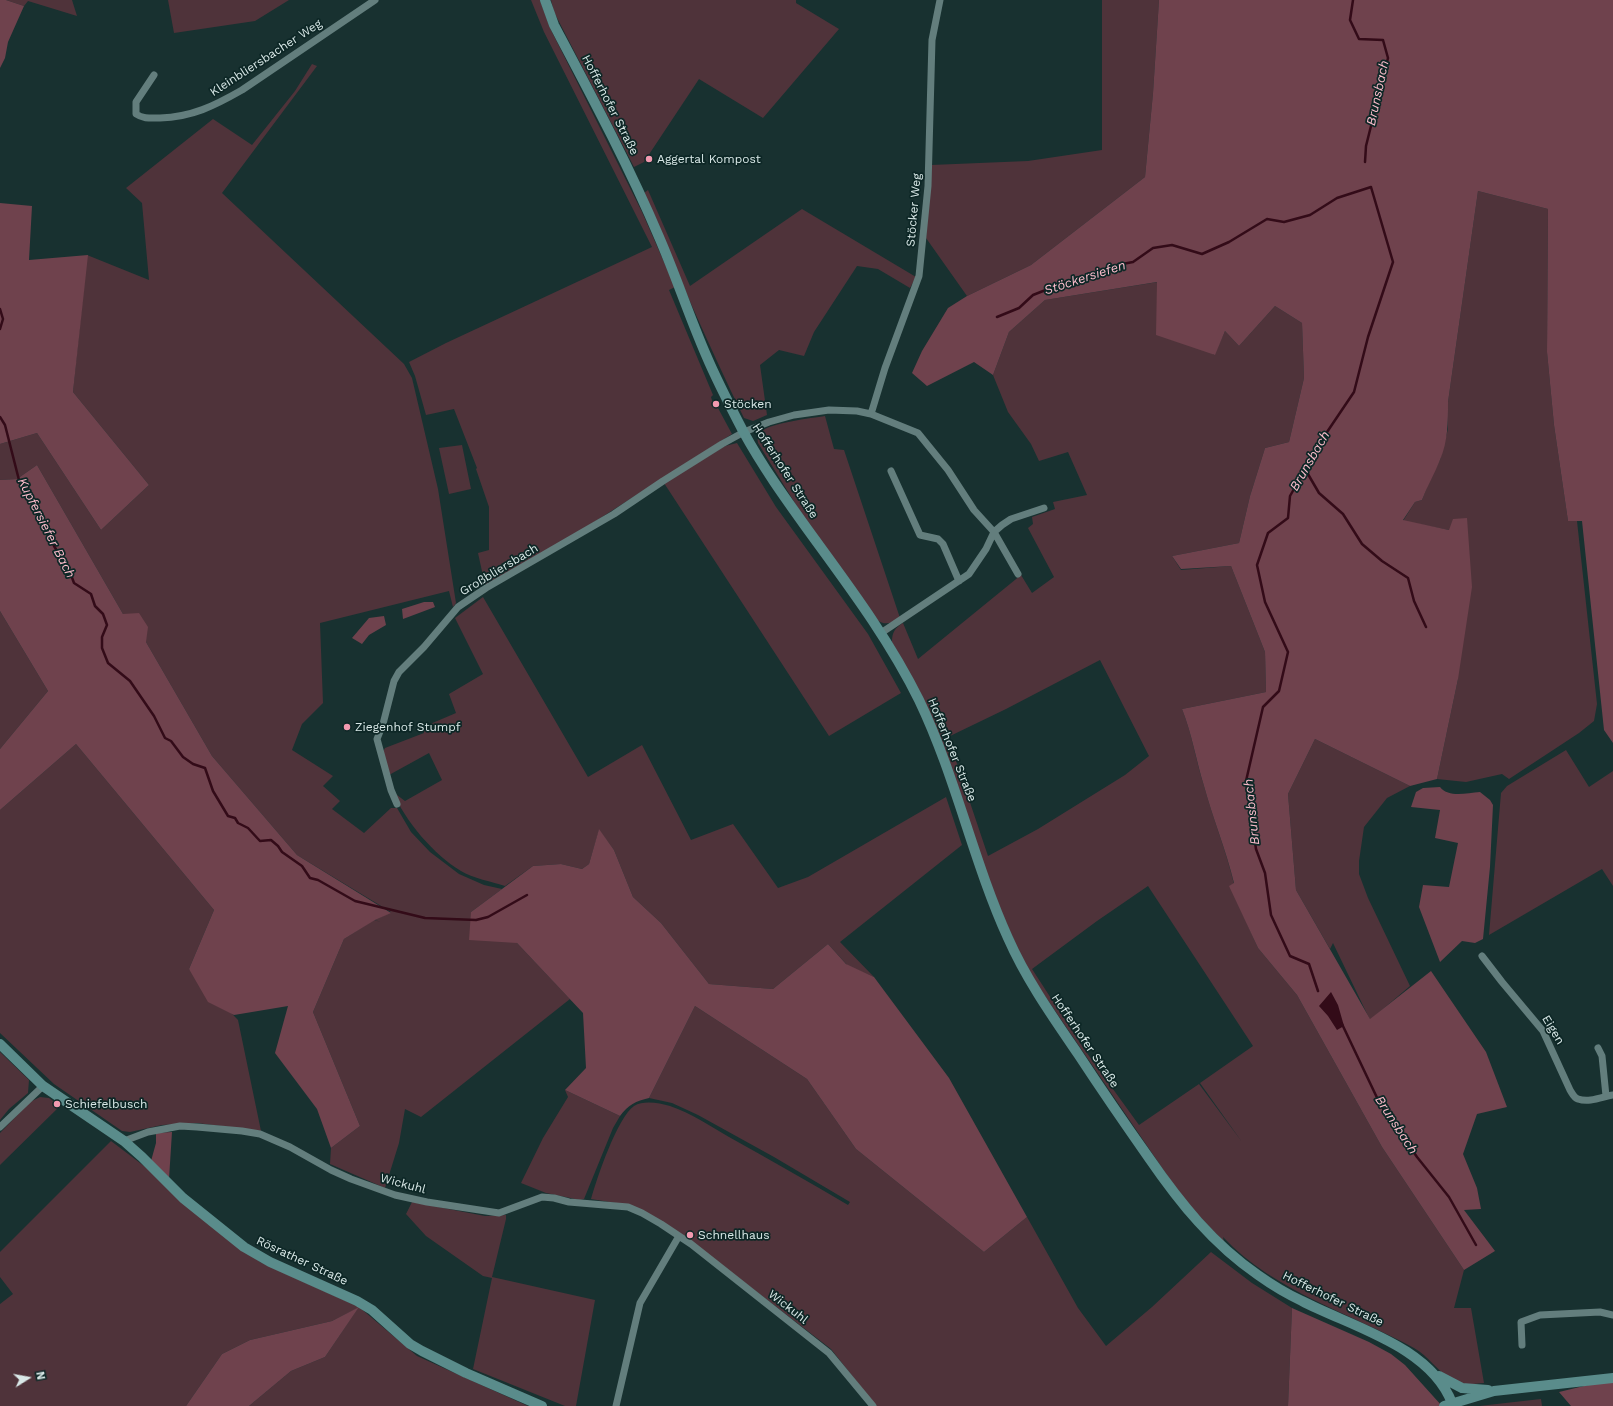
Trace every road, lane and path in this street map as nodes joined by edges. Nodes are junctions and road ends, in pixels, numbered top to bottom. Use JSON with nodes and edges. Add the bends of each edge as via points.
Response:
{"nodes":[{"id":1,"x":375,"y":0,"type":"edge"},
{"id":2,"x":545,"y":0,"type":"edge"},
{"id":3,"x":940,"y":0,"type":"edge"},
{"id":4,"x":154,"y":75,"type":"dead end"},
{"id":5,"x":870,"y":414,"type":"junction"},
{"id":6,"x":744,"y":432,"type":"junction"},
{"id":7,"x":891,"y":471,"type":"dead end"},
{"id":8,"x":1044,"y":508,"type":"dead end"},
{"id":9,"x":994,"y":532,"type":"junction"},
{"id":10,"x":1018,"y":574,"type":"dead end"},
{"id":11,"x":959,"y":581,"type":"junction"},
{"id":12,"x":881,"y":633,"type":"junction"},
{"id":13,"x":397,"y":804,"type":"dead end"},
{"id":14,"x":1482,"y":956,"type":"dead end"},
{"id":15,"x":0,"y":1044,"type":"edge"},
{"id":16,"x":1598,"y":1048,"type":"dead end"},
{"id":17,"x":43,"y":1086,"type":"junction"},
{"id":18,"x":1609,"y":1096,"type":"edge"},
{"id":19,"x":0,"y":1127,"type":"edge"},
{"id":20,"x":124,"y":1141,"type":"junction"},
{"id":21,"x":679,"y":1236,"type":"junction"},
{"id":22,"x":1613,"y":1315,"type":"edge"},
{"id":23,"x":1522,"y":1345,"type":"dead end"},
{"id":24,"x":1431,"y":1371,"type":"junction"},
{"id":25,"x":1613,"y":1378,"type":"edge"},
{"id":26,"x":1494,"y":1391,"type":"junction"},
{"id":27,"x":1448,"y":1404,"type":"edge"},
{"id":28,"x":542,"y":1406,"type":"edge"},
{"id":29,"x":616,"y":1406,"type":"edge"},
{"id":30,"x":873,"y":1406,"type":"edge"}],
"edges":[{"from":1,"to":4,"type":"street","name":"Kleinbliersbacher Weg","via":[[247,86],[199,112],[155,118],[140,117],[136,114],[136,102]]},
{"from":2,"to":6,"type":"street","name":"Hofferhofer Straße","via":[[554,25],[639,191],[706,356]]},
{"from":3,"to":5,"type":"street","name":"Stöcker Weg","via":[[932,40],[928,186],[919,276]]},
{"from":5,"to":6,"type":"street","via":[[829,410],[794,414]]},
{"from":5,"to":9,"type":"street","via":[[918,433],[948,470],[974,510]]},
{"from":6,"to":12,"type":"street","name":"Hofferhofer Straße","via":[[778,488]]},
{"from":6,"to":13,"type":"street","name":"Großbliersbach","via":[[608,518],[486,588],[458,607],[399,672],[394,681],[377,739]]},
{"from":7,"to":11,"type":"street","via":[[920,535],[938,538]]},
{"from":8,"to":9,"type":"street","via":[[1011,519]]},
{"from":9,"to":10,"type":"street"},
{"from":9,"to":11,"type":"street","via":[[978,562],[969,574]]},
{"from":11,"to":12,"type":"street"},
{"from":12,"to":24,"type":"street","name":"Hofferhofer Straße","via":[[909,680],[936,739],[996,910],[1016,956],[1050,1013],[1170,1187],[1210,1235],[1256,1273],[1301,1301],[1394,1344]]},
{"from":14,"to":18,"type":"street","name":"Eigen","via":[[1544,1032],[1574,1096],[1578,1100]]},
{"from":15,"to":17,"type":"street","name":"Rösrather Straße"},
{"from":16,"to":18,"type":"street","name":"Eigen","via":[[1602,1056]]},
{"from":17,"to":19,"type":"street"},
{"from":17,"to":20,"type":"street","name":"Rösrather Straße"},
{"from":20,"to":21,"type":"street","name":"Wickuhl","via":[[148,1132],[180,1126],[260,1134],[331,1170],[395,1195],[492,1212],[505,1212],[542,1197],[628,1207]]},
{"from":20,"to":28,"type":"street","name":"Rösrather Straße","via":[[183,1198],[256,1255],[357,1301],[372,1310],[410,1344],[422,1351]]},
{"from":21,"to":29,"type":"street","via":[[640,1303]]},
{"from":21,"to":30,"type":"street","name":"Wickuhl","via":[[829,1353]]},
{"from":22,"to":23,"type":"street","via":[[1600,1312],[1533,1317],[1521,1322]]},
{"from":24,"to":26,"type":"street","via":[[1462,1388]]},
{"from":24,"to":27,"type":"street","name":"Hofferhofer Straße","via":[[1448,1392]]},
{"from":25,"to":26,"type":"street"},
{"from":26,"to":27,"type":"street"}]}
